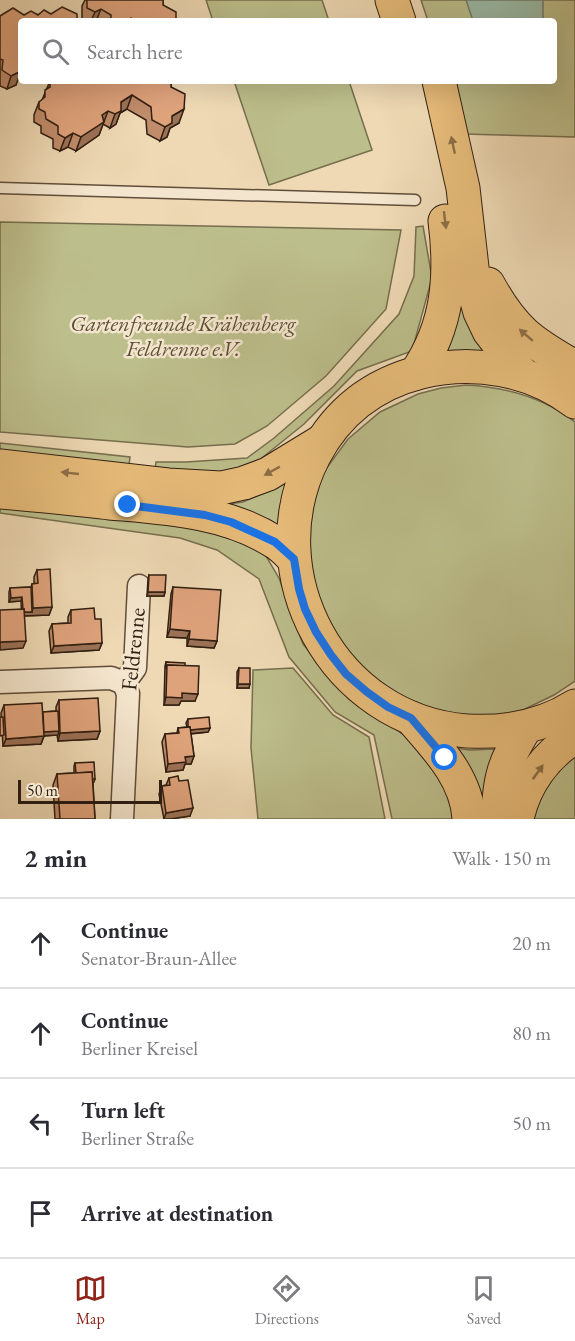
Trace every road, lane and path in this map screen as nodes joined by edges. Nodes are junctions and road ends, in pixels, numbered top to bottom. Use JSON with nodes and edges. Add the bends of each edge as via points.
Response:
{"nodes":[{"id":1,"x":392,"y":0,"type":"edge"},
{"id":2,"x":415,"y":0,"type":"edge"},
{"id":3,"x":398,"y":18,"type":"edge"},
{"id":4,"x":421,"y":18,"type":"edge"},
{"id":5,"x":417,"y":84,"type":"edge"},
{"id":6,"x":440,"y":84,"type":"edge"},
{"id":7,"x":0,"y":188,"type":"edge"},
{"id":8,"x":415,"y":200,"type":"dead end"},
{"id":9,"x":468,"y":223,"type":"junction"},
{"id":10,"x":575,"y":367,"type":"edge"},
{"id":11,"x":416,"y":373,"type":"junction"},
{"id":12,"x":522,"y":374,"type":"junction"},
{"id":13,"x":575,"y":402,"type":"edge"},
{"id":14,"x":322,"y":441,"type":"junction"},
{"id":15,"x":0,"y":466,"type":"edge"},
{"id":16,"x":0,"y":492,"type":"edge"},
{"id":17,"x":128,"y":492,"type":"junction"},
{"id":18,"x":167,"y":497,"type":"junction"},
{"id":19,"x":294,"y":559,"type":"junction"},
{"id":20,"x":139,"y":586,"type":"dead end"},
{"id":21,"x":0,"y":682,"type":"edge"},
{"id":22,"x":124,"y":683,"type":"junction"},
{"id":23,"x":575,"y":706,"type":"edge"},
{"id":24,"x":411,"y":718,"type":"junction"},
{"id":25,"x":526,"y":728,"type":"junction"},
{"id":26,"x":575,"y":737,"type":"edge"},
{"id":27,"x":122,"y":819,"type":"edge"},
{"id":28,"x":469,"y":819,"type":"edge"},
{"id":29,"x":498,"y":819,"type":"edge"},
{"id":30,"x":517,"y":819,"type":"edge"}],
"edges":[{"from":1,"to":3,"type":"main road"},
{"from":2,"to":4,"type":"main road"},
{"from":5,"to":11,"type":"main road","one_way":true,"via":[[441,190],[448,252],[442,319]]},
{"from":9,"to":6,"type":"main road","one_way":true},
{"from":7,"to":8,"type":"lane"},
{"from":10,"to":9,"type":"main road","one_way":true,"via":[[535,343],[507,317],[487,282]]},
{"from":9,"to":12,"type":"main road","via":[[480,312],[489,331]]},
{"from":11,"to":12,"type":"main road","via":[[466,365]]},
{"from":11,"to":14,"type":"main road","via":[[370,392],[332,426]]},
{"from":12,"to":13,"type":"main road"},
{"from":14,"to":18,"type":"main road","one_way":true,"via":[[268,474],[244,483]]},
{"from":14,"to":19,"type":"main road","via":[[301,487]]},
{"from":17,"to":15,"type":"main road","one_way":true},
{"from":16,"to":17,"type":"main road"},
{"from":17,"to":18,"type":"main road"},
{"from":18,"to":19,"type":"main road","via":[[275,542]]},
{"from":19,"to":24,"type":"main road","via":[[305,609],[331,655],[367,692]]},
{"from":20,"to":22,"type":"street","name":"Feldrenne","via":[[135,668]]},
{"from":21,"to":22,"type":"street","via":[[111,678]]},
{"from":22,"to":27,"type":"street","name":"Feldrenne","via":[[128,694]]},
{"from":23,"to":25,"type":"main road"},
{"from":24,"to":25,"type":"main road","via":[[459,730]]},
{"from":24,"to":28,"type":"main road","via":[[458,780]]},
{"from":25,"to":29,"type":"main road","via":[[503,769]]},
{"from":30,"to":26,"type":"main road","one_way":true,"via":[[524,795],[542,766]]}]}
